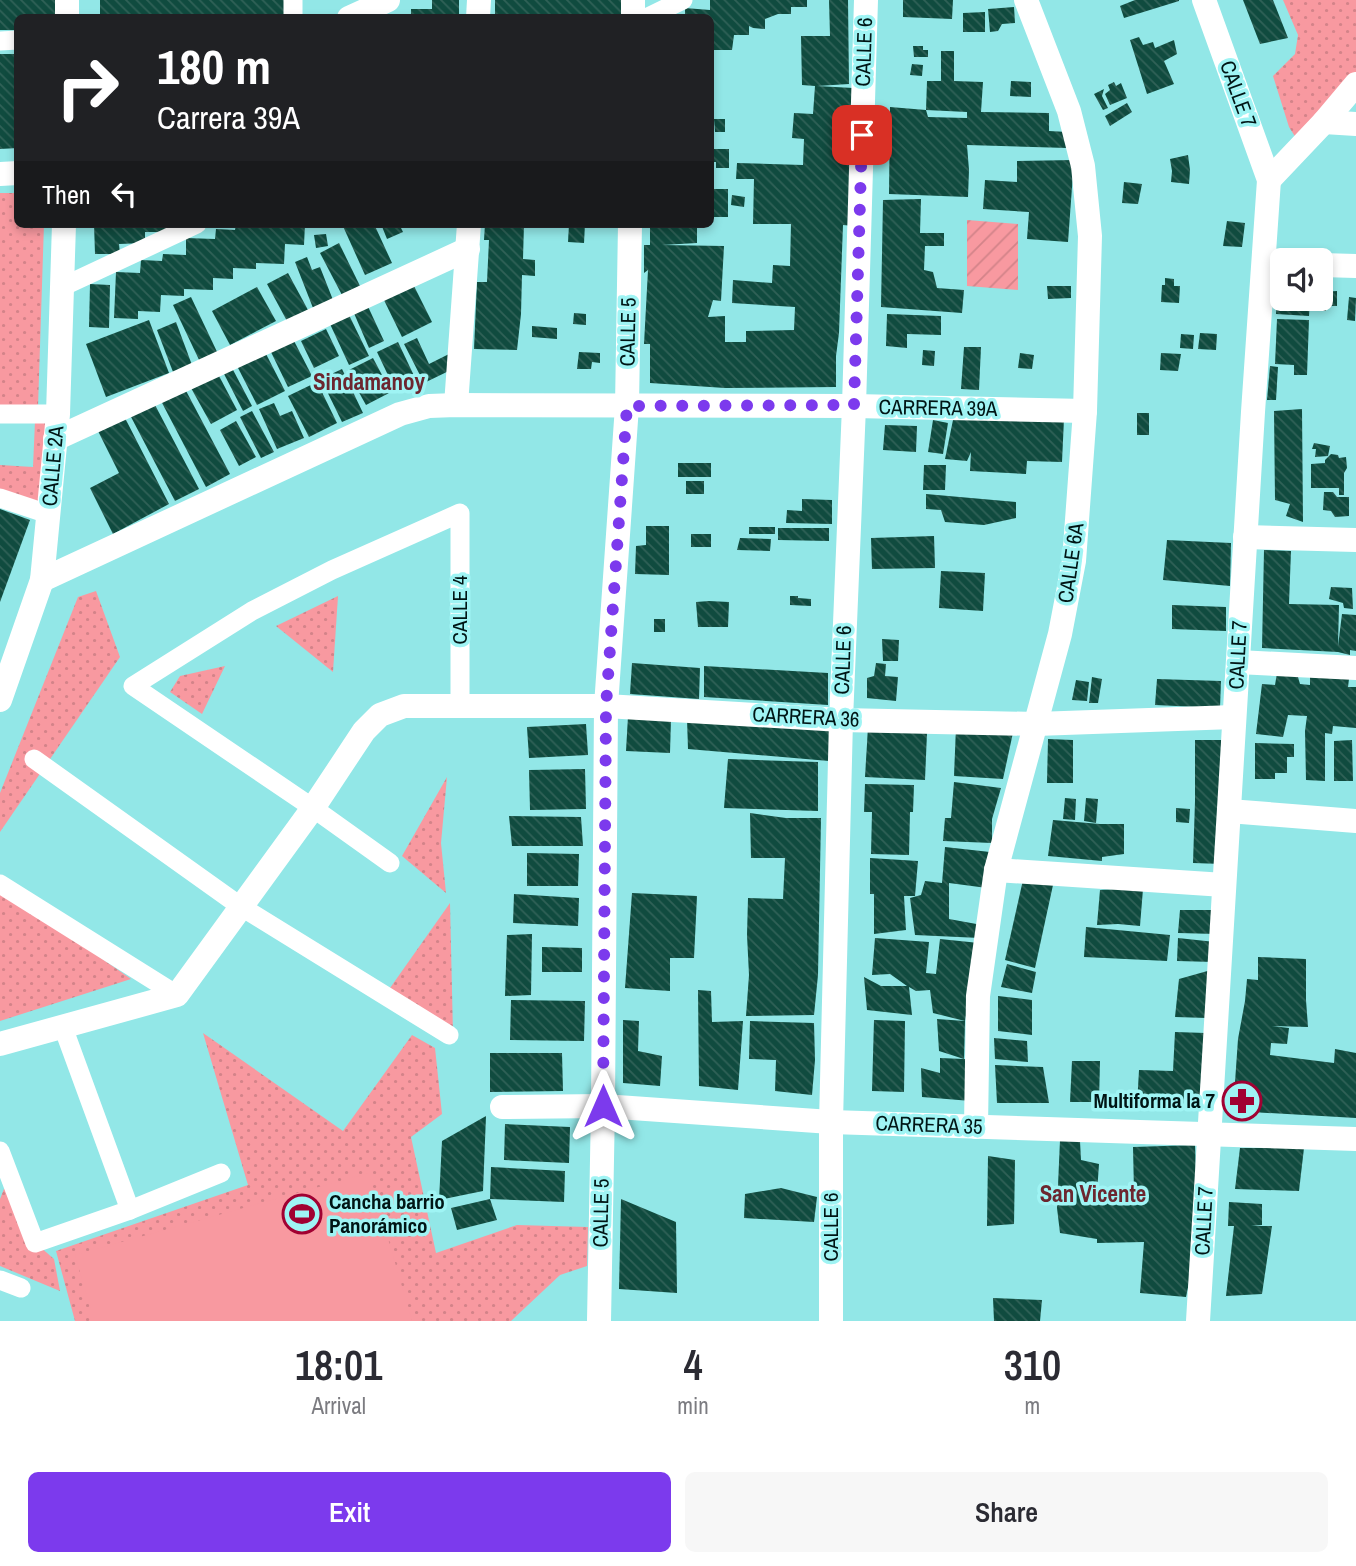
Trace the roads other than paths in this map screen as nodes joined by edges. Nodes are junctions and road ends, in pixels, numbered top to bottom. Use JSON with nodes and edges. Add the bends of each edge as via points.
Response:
{"nodes":[{"id":1,"x":388,"y":0,"type":"edge"},
{"id":2,"x":682,"y":0,"type":"edge"},
{"id":3,"x":866,"y":0,"type":"edge"},
{"id":4,"x":1026,"y":0,"type":"edge"},
{"id":5,"x":1204,"y":0,"type":"edge"},
{"id":6,"x":358,"y":14,"type":"edge"},
{"id":7,"x":654,"y":14,"type":"edge"},
{"id":8,"x":1356,"y":84,"type":"edge"},
{"id":9,"x":1325,"y":122,"type":"junction"},
{"id":10,"x":1356,"y":124,"type":"edge"},
{"id":11,"x":1269,"y":180,"type":"junction"},
{"id":12,"x":64,"y":228,"type":"edge"},
{"id":13,"x":188,"y":228,"type":"edge"},
{"id":14,"x":469,"y":228,"type":"edge"},
{"id":15,"x":630,"y":228,"type":"edge"},
{"id":16,"x":1272,"y":248,"type":"edge"},
{"id":17,"x":468,"y":249,"type":"junction"},
{"id":18,"x":1333,"y":265,"type":"edge"},
{"id":19,"x":1356,"y":266,"type":"edge"},
{"id":20,"x":62,"y":286,"type":"junction"},
{"id":21,"x":1270,"y":292,"type":"edge"},
{"id":22,"x":456,"y":405,"type":"junction"},
{"id":23,"x":854,"y":405,"type":"junction"},
{"id":24,"x":627,"y":406,"type":"junction"},
{"id":25,"x":1085,"y":411,"type":"junction"},
{"id":26,"x":0,"y":414,"type":"edge"},
{"id":27,"x":57,"y":426,"type":"junction"},
{"id":28,"x":0,"y":498,"type":"edge"},
{"id":29,"x":48,"y":514,"type":"junction"},
{"id":30,"x":1245,"y":537,"type":"junction"},
{"id":31,"x":1356,"y":540,"type":"edge"},
{"id":32,"x":42,"y":580,"type":"junction"},
{"id":33,"x":1238,"y":662,"type":"junction"},
{"id":34,"x":1356,"y":668,"type":"edge"},
{"id":35,"x":0,"y":700,"type":"edge"},
{"id":36,"x":606,"y":706,"type":"junction"},
{"id":37,"x":460,"y":707,"type":"junction"},
{"id":38,"x":1234,"y":717,"type":"junction"},
{"id":39,"x":841,"y":720,"type":"junction"},
{"id":40,"x":1036,"y":724,"type":"junction"},
{"id":41,"x":34,"y":759,"type":"dead end"},
{"id":42,"x":313,"y":808,"type":"junction"},
{"id":43,"x":1228,"y":811,"type":"junction"},
{"id":44,"x":1356,"y":821,"type":"edge"},
{"id":45,"x":390,"y":863,"type":"dead end"},
{"id":46,"x":996,"y":870,"type":"junction"},
{"id":47,"x":0,"y":884,"type":"edge"},
{"id":48,"x":1224,"y":885,"type":"junction"},
{"id":49,"x":240,"y":906,"type":"junction"},
{"id":50,"x":177,"y":995,"type":"junction"},
{"id":51,"x":64,"y":1027,"type":"junction"},
{"id":52,"x":449,"y":1035,"type":"dead end"},
{"id":53,"x":0,"y":1044,"type":"edge"},
{"id":54,"x":603,"y":1106,"type":"junction"},
{"id":55,"x":502,"y":1107,"type":"dead end"},
{"id":56,"x":831,"y":1122,"type":"junction"},
{"id":57,"x":976,"y":1127,"type":"junction"},
{"id":58,"x":1209,"y":1135,"type":"junction"},
{"id":59,"x":1356,"y":1139,"type":"edge"},
{"id":60,"x":0,"y":1151,"type":"edge"},
{"id":61,"x":221,"y":1173,"type":"dead end"},
{"id":62,"x":130,"y":1210,"type":"junction"},
{"id":63,"x":0,"y":1280,"type":"edge"},
{"id":64,"x":21,"y":1288,"type":"dead end"},
{"id":65,"x":599,"y":1321,"type":"edge"},
{"id":66,"x":831,"y":1321,"type":"edge"},
{"id":67,"x":1198,"y":1321,"type":"edge"}],
"edges":[{"from":1,"to":6,"type":"street"},
{"from":2,"to":7,"type":"street"},
{"from":3,"to":23,"type":"street","name":"CALLE 6"},
{"from":4,"to":25,"type":"street","name":"CALLE 6A","via":[[1069,111],[1083,166],[1090,236]]},
{"from":5,"to":11,"type":"street","name":"CALLE 7"},
{"from":8,"to":9,"type":"street"},
{"from":9,"to":10,"type":"street"},
{"from":9,"to":11,"type":"street"},
{"from":11,"to":16,"type":"street","name":"CALLE 7"},
{"from":12,"to":20,"type":"street","name":"CALLE 2A"},
{"from":13,"to":20,"type":"street"},
{"from":14,"to":17,"type":"street"},
{"from":15,"to":24,"type":"street","name":"CALLE 5"},
{"from":17,"to":22,"type":"street"},
{"from":17,"to":27,"type":"street"},
{"from":18,"to":19,"type":"street"},
{"from":20,"to":27,"type":"street","name":"CALLE 2A"},
{"from":21,"to":30,"type":"street","name":"CALLE 7"},
{"from":22,"to":24,"type":"street","name":"CARRERA 39A"},
{"from":22,"to":32,"type":"street","name":"CARRERA 39A","via":[[400,414]]},
{"from":23,"to":24,"type":"street","name":"CARRERA 39A"},
{"from":23,"to":25,"type":"street","name":"CARRERA 39A"},
{"from":23,"to":39,"type":"street","name":"CALLE 6"},
{"from":24,"to":36,"type":"street","name":"CALLE 5"},
{"from":25,"to":40,"type":"street","name":"CALLE 6A","via":[[1074,561]]},
{"from":26,"to":27,"type":"street"},
{"from":27,"to":29,"type":"street","name":"CALLE 2A"},
{"from":28,"to":29,"type":"street"},
{"from":29,"to":32,"type":"street","name":"CALLE 2A"},
{"from":30,"to":31,"type":"street"},
{"from":30,"to":33,"type":"street","name":"CALLE 7"},
{"from":32,"to":35,"type":"street","name":"CALLE 2A"},
{"from":33,"to":34,"type":"street"},
{"from":33,"to":38,"type":"street","name":"CALLE 7"},
{"from":36,"to":37,"type":"street","name":"CARRERA 36"},
{"from":36,"to":39,"type":"street","name":"CARRERA 36"},
{"from":36,"to":54,"type":"street","name":"CALLE 5"},
{"from":37,"to":42,"type":"street","name":"CARRERA 36","via":[[404,706],[380,715],[364,731]]},
{"from":37,"to":42,"type":"street","name":"CALLE 4","via":[[460,513],[252,611],[133,686]]},
{"from":38,"to":40,"type":"street","name":"CARRERA 36"},
{"from":38,"to":43,"type":"street","name":"CALLE 7"},
{"from":39,"to":40,"type":"street","name":"CARRERA 36"},
{"from":39,"to":56,"type":"street","name":"CALLE 6"},
{"from":40,"to":46,"type":"street","name":"CALLE 6A"},
{"from":41,"to":49,"type":"street"},
{"from":42,"to":45,"type":"street"},
{"from":42,"to":49,"type":"street"},
{"from":43,"to":44,"type":"street"},
{"from":43,"to":48,"type":"street","name":"CALLE 7"},
{"from":46,"to":48,"type":"street"},
{"from":46,"to":57,"type":"street","name":"CALLE 6A","via":[[978,996]]},
{"from":47,"to":50,"type":"street"},
{"from":48,"to":58,"type":"street","name":"CALLE 7"},
{"from":49,"to":50,"type":"street"},
{"from":49,"to":52,"type":"street"},
{"from":50,"to":51,"type":"street"},
{"from":51,"to":53,"type":"street"},
{"from":51,"to":62,"type":"street"},
{"from":54,"to":55,"type":"street","name":"CARRERA 35"},
{"from":54,"to":56,"type":"street","name":"CARRERA 35"},
{"from":54,"to":65,"type":"street","name":"CALLE 5"},
{"from":56,"to":57,"type":"street","name":"CARRERA 35"},
{"from":56,"to":66,"type":"street","name":"CALLE 6"},
{"from":57,"to":58,"type":"street","name":"CARRERA 35"},
{"from":58,"to":59,"type":"street","name":"CARRERA 35"},
{"from":58,"to":67,"type":"street","name":"CALLE 7"},
{"from":60,"to":62,"type":"street","via":[[35,1243]]},
{"from":61,"to":62,"type":"street"},
{"from":63,"to":64,"type":"street"}]}
